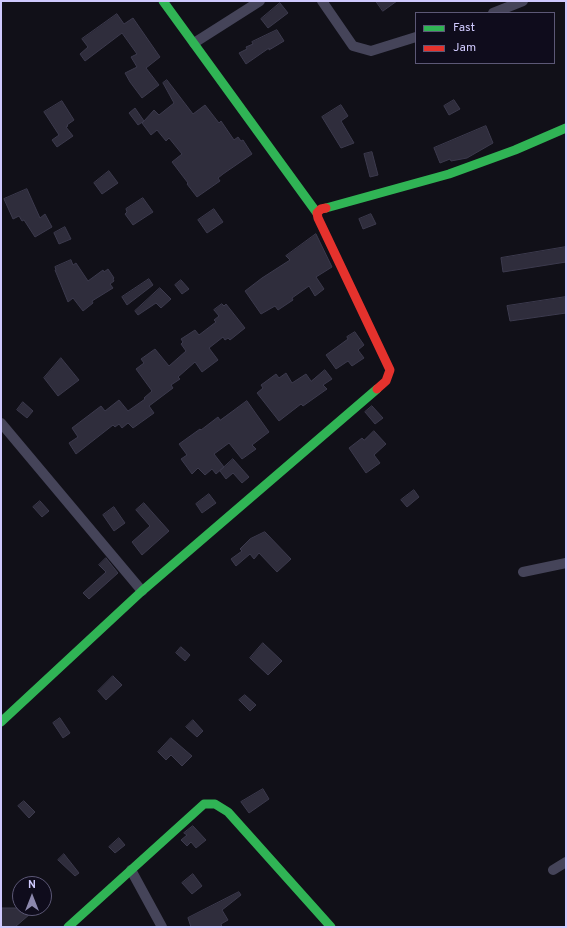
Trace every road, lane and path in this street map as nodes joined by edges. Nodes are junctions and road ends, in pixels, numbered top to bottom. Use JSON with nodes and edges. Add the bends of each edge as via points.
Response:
{"nodes":[{"id":1,"x":163,"y":1,"type":"edge"},
{"id":2,"x":260,"y":1,"type":"edge"},
{"id":3,"x":322,"y":1,"type":"edge"},
{"id":4,"x":523,"y":1,"type":"edge"},
{"id":5,"x":496,"y":12,"type":"edge"},
{"id":6,"x":415,"y":37,"type":"edge"},
{"id":7,"x":194,"y":43,"type":"junction"},
{"id":8,"x":566,"y":128,"type":"edge"},
{"id":9,"x":317,"y":213,"type":"junction"},
{"id":10,"x":1,"y":423,"type":"edge"},
{"id":11,"x":566,"y":563,"type":"edge"},
{"id":12,"x":522,"y":572,"type":"dead end"},
{"id":13,"x":142,"y":591,"type":"junction"},
{"id":14,"x":1,"y":722,"type":"edge"},
{"id":15,"x":566,"y":862,"type":"edge"},
{"id":16,"x":131,"y":870,"type":"junction"},
{"id":17,"x":553,"y":870,"type":"dead end"},
{"id":18,"x":68,"y":927,"type":"edge"},
{"id":19,"x":162,"y":927,"type":"edge"},
{"id":20,"x":331,"y":927,"type":"edge"}],
"edges":[{"from":1,"to":7,"type":"street"},
{"from":2,"to":7,"type":"street"},
{"from":3,"to":6,"type":"street","via":[[353,46],[372,51]]},
{"from":4,"to":5,"type":"street"},
{"from":7,"to":9,"type":"street"},
{"from":8,"to":9,"type":"street","via":[[449,174],[321,209]]},
{"from":9,"to":13,"type":"street","via":[[390,370],[386,381]]},
{"from":10,"to":13,"type":"street"},
{"from":11,"to":12,"type":"street"},
{"from":13,"to":14,"type":"street"},
{"from":15,"to":17,"type":"street"},
{"from":16,"to":18,"type":"street"},
{"from":16,"to":19,"type":"street"},
{"from":16,"to":20,"type":"street","via":[[204,804],[215,804],[228,812]]}]}
